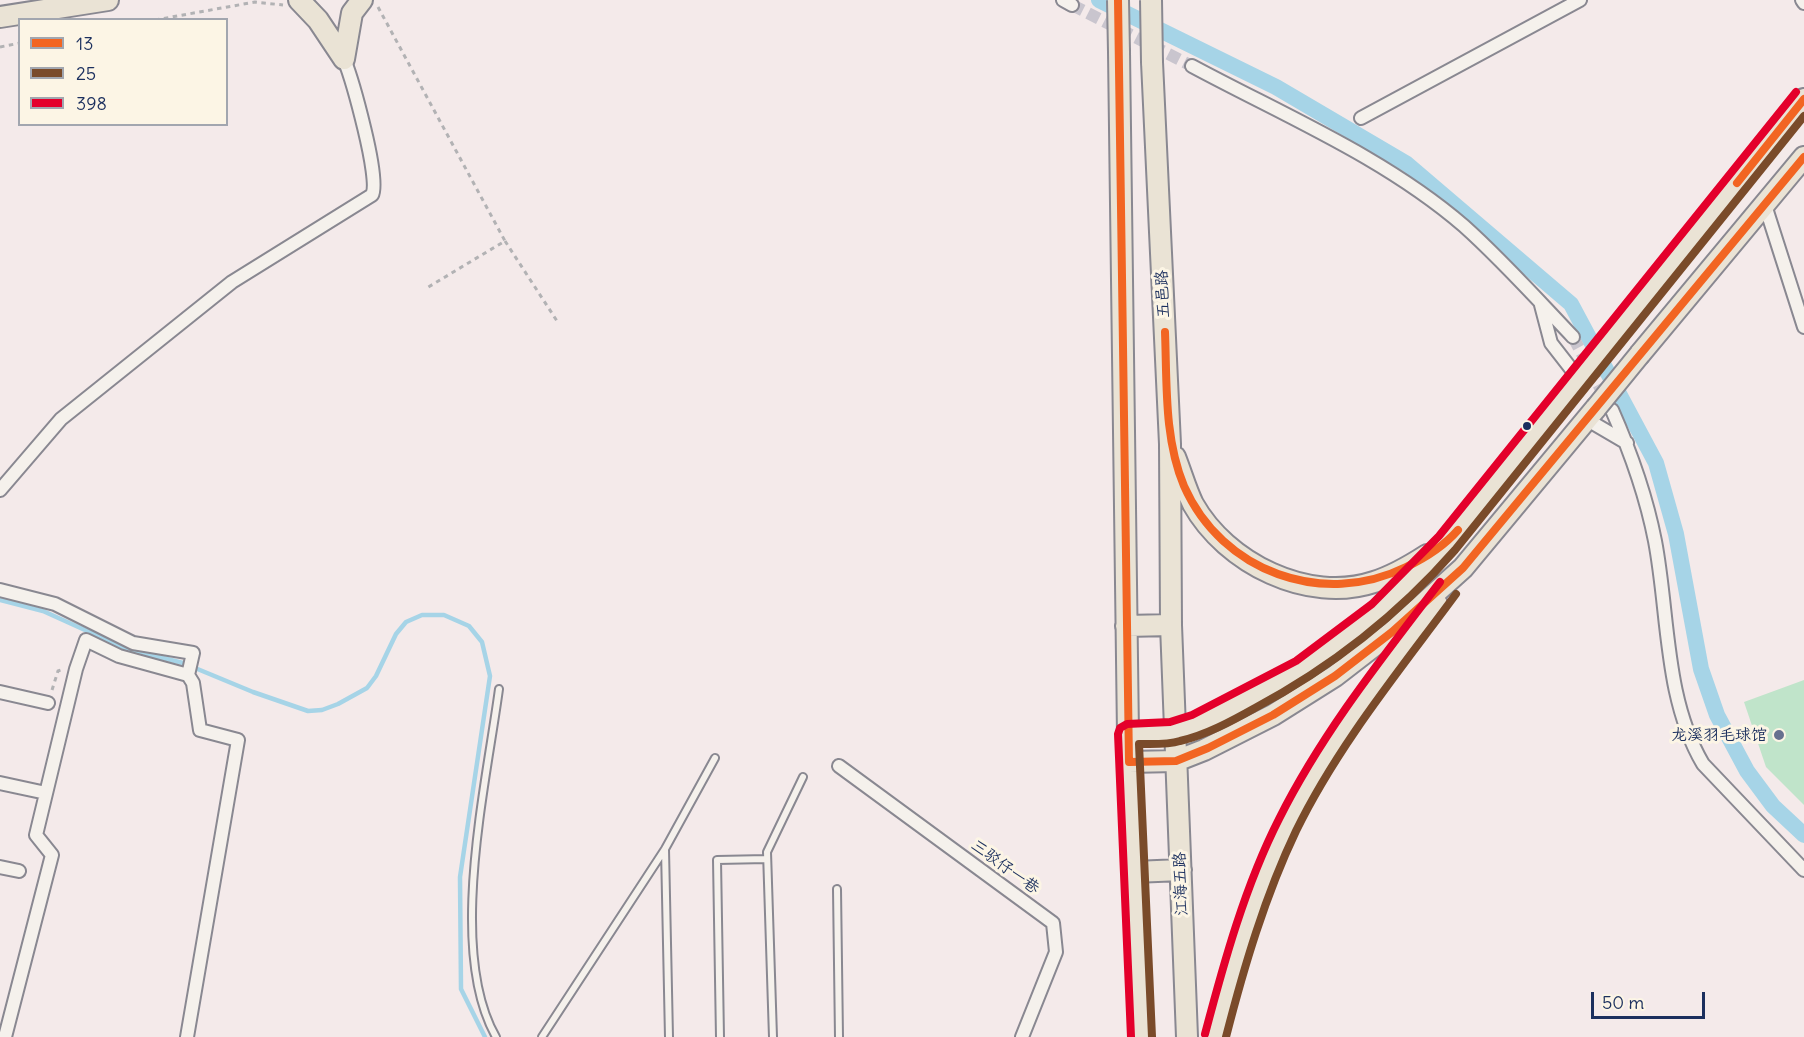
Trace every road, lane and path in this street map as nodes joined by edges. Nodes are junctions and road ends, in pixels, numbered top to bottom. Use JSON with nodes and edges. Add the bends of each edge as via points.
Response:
{"nodes":[{"id":1,"x":108,"y":0,"type":"edge"},
{"id":2,"x":362,"y":0,"type":"edge"},
{"id":3,"x":374,"y":0,"type":"edge"},
{"id":4,"x":1118,"y":0,"type":"edge"},
{"id":5,"x":1150,"y":0,"type":"edge"},
{"id":6,"x":1580,"y":0,"type":"edge"},
{"id":7,"x":296,"y":4,"type":"edge"},
{"id":8,"x":0,"y":17,"type":"edge"},
{"id":9,"x":166,"y":18,"type":"edge"},
{"id":10,"x":18,"y":43,"type":"edge"},
{"id":11,"x":0,"y":47,"type":"edge"},
{"id":12,"x":344,"y":58,"type":"junction"},
{"id":13,"x":1192,"y":66,"type":"tunnel mouth"},
{"id":14,"x":1804,"y":99,"type":"edge"},
{"id":15,"x":1361,"y":118,"type":"dead end"},
{"id":16,"x":1804,"y":157,"type":"edge"},
{"id":17,"x":1765,"y":205,"type":"junction"},
{"id":18,"x":505,"y":242,"type":"junction"},
{"id":19,"x":425,"y":289,"type":"dead end"},
{"id":20,"x":1541,"y":304,"type":"junction"},
{"id":21,"x":557,"y":321,"type":"dead end"},
{"id":22,"x":1804,"y":327,"type":"edge"},
{"id":23,"x":1573,"y":337,"type":"tunnel mouth"},
{"id":24,"x":1579,"y":379,"type":"junction"},
{"id":25,"x":1598,"y":412,"type":"junction"},
{"id":26,"x":1627,"y":443,"type":"junction"},
{"id":27,"x":1170,"y":444,"type":"junction"},
{"id":28,"x":0,"y":490,"type":"edge"},
{"id":29,"x":1448,"y":543,"type":"junction"},
{"id":30,"x":1463,"y":568,"type":"junction"},
{"id":31,"x":0,"y":590,"type":"edge"},
{"id":32,"x":1171,"y":625,"type":"junction"},
{"id":33,"x":1126,"y":626,"type":"junction"},
{"id":34,"x":188,"y":675,"type":"junction"},
{"id":35,"x":499,"y":689,"type":"dead end"},
{"id":36,"x":0,"y":692,"type":"edge"},
{"id":37,"x":1264,"y":692,"type":"junction"},
{"id":38,"x":48,"y":704,"type":"dead end"},
{"id":39,"x":1273,"y":715,"type":"junction"},
{"id":40,"x":1175,"y":732,"type":"junction"},
{"id":41,"x":1128,"y":734,"type":"junction"},
{"id":42,"x":715,"y":758,"type":"dead end"},
{"id":43,"x":1176,"y":761,"type":"junction"},
{"id":44,"x":1129,"y":762,"type":"junction"},
{"id":45,"x":839,"y":766,"type":"dead end"},
{"id":46,"x":803,"y":777,"type":"dead end"},
{"id":47,"x":0,"y":783,"type":"edge"},
{"id":48,"x":46,"y":793,"type":"junction"},
{"id":49,"x":664,"y":849,"type":"junction"},
{"id":50,"x":767,"y":859,"type":"junction"},
{"id":51,"x":0,"y":867,"type":"edge"},
{"id":52,"x":1181,"y":870,"type":"junction"},
{"id":53,"x":1804,"y":870,"type":"edge"},
{"id":54,"x":19,"y":871,"type":"dead end"},
{"id":55,"x":1134,"y":872,"type":"junction"},
{"id":56,"x":837,"y":890,"type":"dead end"},
{"id":57,"x":5,"y":1037,"type":"edge"},
{"id":58,"x":187,"y":1037,"type":"edge"},
{"id":59,"x":496,"y":1037,"type":"edge"},
{"id":60,"x":542,"y":1037,"type":"edge"},
{"id":61,"x":669,"y":1037,"type":"edge"},
{"id":62,"x":720,"y":1037,"type":"edge"},
{"id":63,"x":773,"y":1037,"type":"edge"},
{"id":64,"x":839,"y":1037,"type":"edge"},
{"id":65,"x":1022,"y":1037,"type":"edge"},
{"id":66,"x":1142,"y":1037,"type":"edge"},
{"id":67,"x":1187,"y":1037,"type":"edge"},
{"id":68,"x":1215,"y":1037,"type":"edge"}],
"edges":[{"from":1,"to":8,"type":"main road"},
{"from":2,"to":12,"type":"main road","via":[[352,13]]},
{"from":3,"to":18,"type":"path"},
{"from":4,"to":33,"type":"main road","bridge":true},
{"from":5,"to":27,"type":"main road","name":"五邑路","bridge":true},
{"from":6,"to":15,"type":"street"},
{"from":7,"to":9,"type":"path","via":[[255,2]]},
{"from":7,"to":12,"type":"main road","via":[[318,20]]},
{"from":10,"to":11,"type":"path"},
{"from":12,"to":28,"type":"street","via":[[359,105],[375,191],[372,195],[232,282],[61,419]]},
{"from":13,"to":20,"type":"street","via":[[1290,115],[1409,186],[1463,225]]},
{"from":14,"to":24,"type":"main road","bridge":true},
{"from":16,"to":17,"type":"main road"},
{"from":17,"to":22,"type":"street"},
{"from":17,"to":25,"type":"main road","bridge":true,"via":[[1640,354]]},
{"from":18,"to":19,"type":"path"},
{"from":18,"to":21,"type":"path"},
{"from":20,"to":23,"type":"street"},
{"from":20,"to":24,"type":"street","via":[[1551,343]]},
{"from":24,"to":29,"type":"main road"},
{"from":25,"to":26,"type":"street"},
{"from":25,"to":26,"type":"street"},
{"from":25,"to":30,"type":"main road"},
{"from":26,"to":53,"type":"street","via":[[1644,489],[1677,696],[1693,747],[1703,764]]},
{"from":27,"to":29,"type":"main road","via":[[1193,504],[1220,539],[1260,568],[1297,583],[1336,588],[1372,583],[1406,569]]},
{"from":27,"to":32,"type":"main road","name":"五邑路"},
{"from":29,"to":37,"type":"main road","via":[[1376,617],[1318,660]]},
{"from":30,"to":39,"type":"main road","via":[[1392,632],[1335,676]]},
{"from":30,"to":68,"type":"main road","via":[[1360,707],[1288,825],[1236,961]]},
{"from":31,"to":34,"type":"street","via":[[55,604],[133,643],[193,653]]},
{"from":32,"to":33,"type":"main road"},
{"from":32,"to":40,"type":"main road","name":"五邑路"},
{"from":33,"to":41,"type":"main road"},
{"from":34,"to":48,"type":"street","via":[[118,656],[86,640]]},
{"from":34,"to":58,"type":"street","via":[[193,682],[200,730],[238,740]]},
{"from":35,"to":59,"type":"lane","via":[[472,884],[476,984]]},
{"from":36,"to":38,"type":"street"},
{"from":37,"to":39,"type":"main road"},
{"from":37,"to":40,"type":"main road"},
{"from":39,"to":43,"type":"main road"},
{"from":40,"to":41,"type":"main road"},
{"from":40,"to":43,"type":"main road","name":"江海五路"},
{"from":41,"to":44,"type":"main road"},
{"from":42,"to":49,"type":"lane"},
{"from":43,"to":44,"type":"main road"},
{"from":43,"to":52,"type":"main road","name":"江海五路"},
{"from":44,"to":55,"type":"main road"},
{"from":45,"to":65,"type":"street","name":"三驳仔一巷","via":[[1053,923],[1056,952]]},
{"from":46,"to":50,"type":"lane"},
{"from":47,"to":48,"type":"street"},
{"from":48,"to":57,"type":"street","via":[[36,835],[52,855]]},
{"from":49,"to":60,"type":"lane"},
{"from":49,"to":61,"type":"lane"},
{"from":50,"to":62,"type":"lane","via":[[717,860]]},
{"from":50,"to":63,"type":"lane"},
{"from":51,"to":54,"type":"street"},
{"from":52,"to":55,"type":"main road"},
{"from":52,"to":67,"type":"main road","name":"江海五路"},
{"from":55,"to":66,"type":"main road"},
{"from":56,"to":64,"type":"lane"}]}
